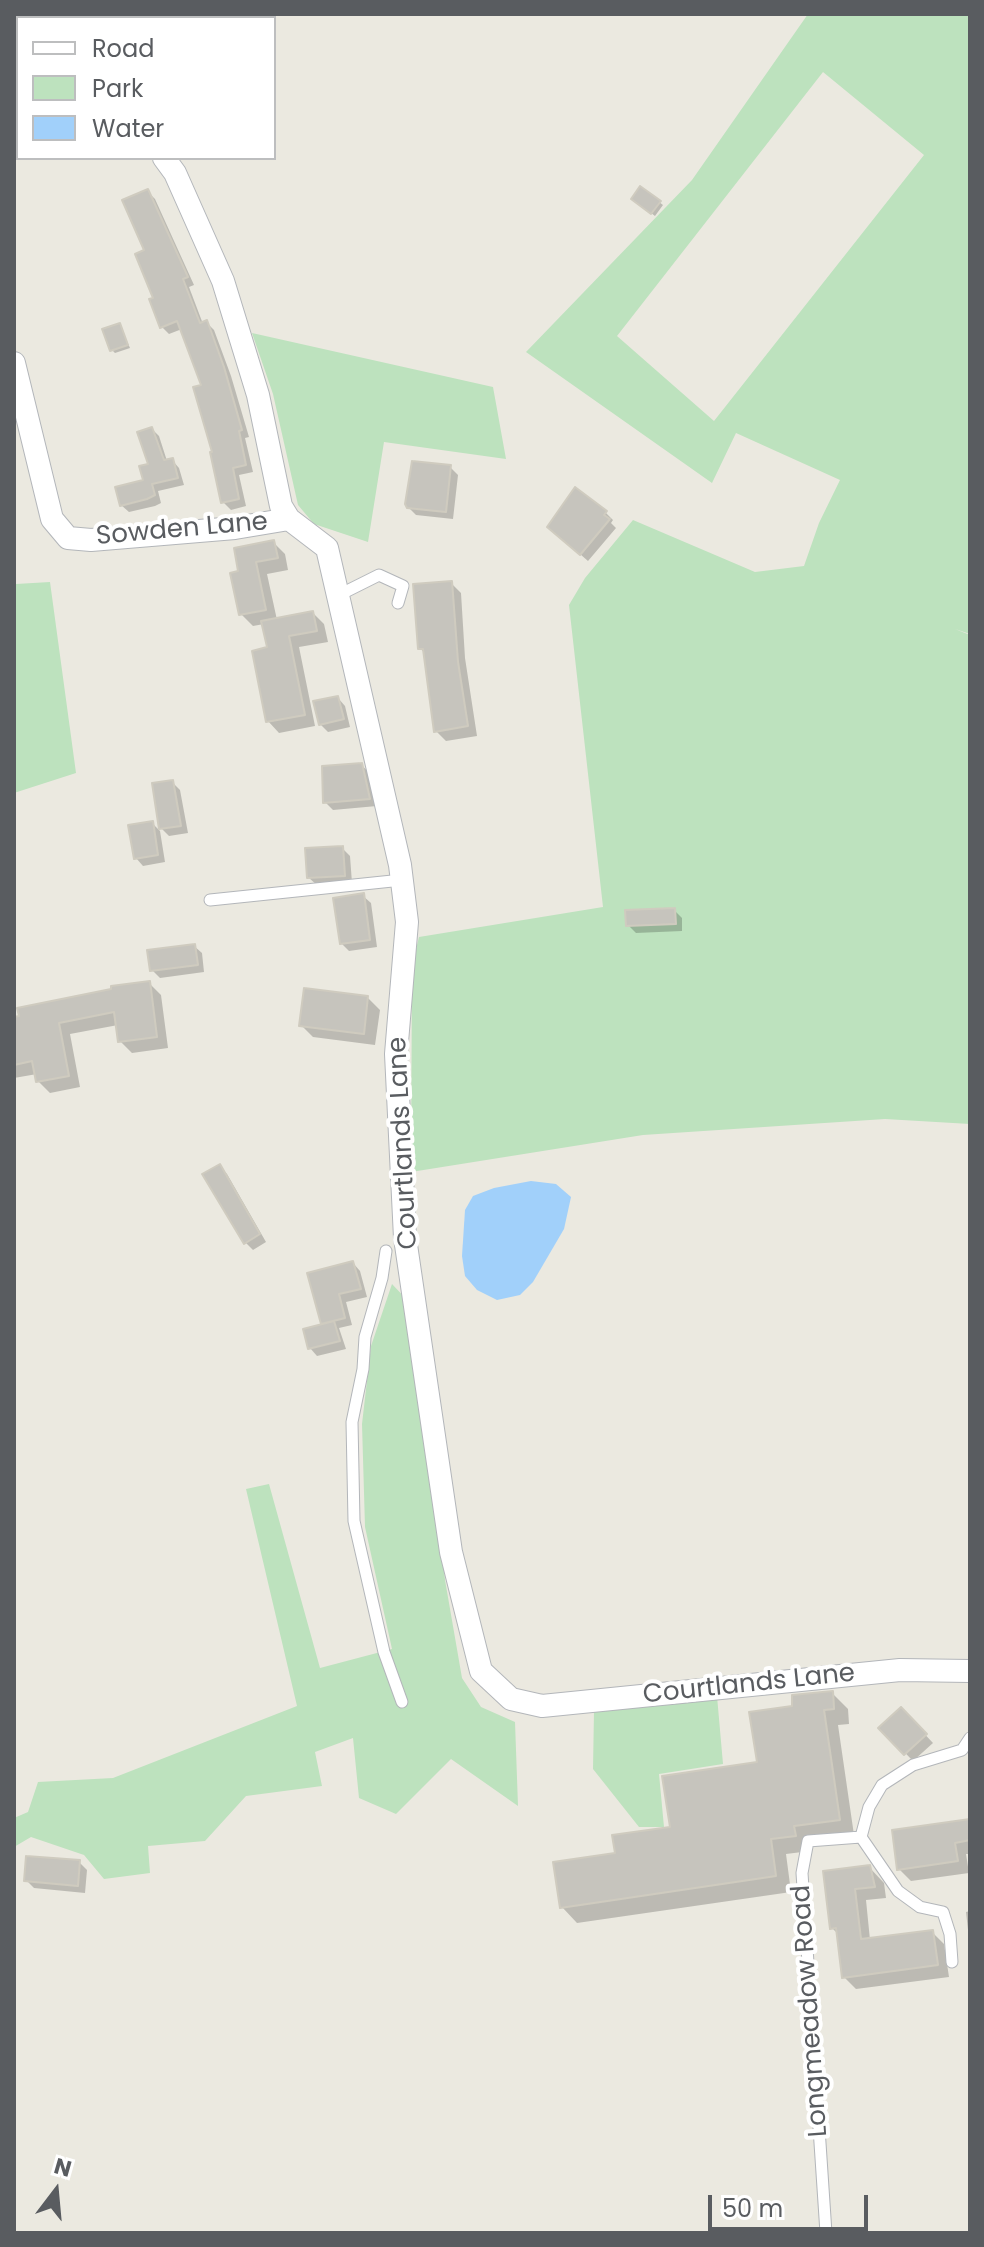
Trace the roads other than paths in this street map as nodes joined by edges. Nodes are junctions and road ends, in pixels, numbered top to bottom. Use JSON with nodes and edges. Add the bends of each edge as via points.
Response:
{"nodes":[{"id":1,"x":134,"y":14,"type":"edge"},
{"id":2,"x":155,"y":14,"type":"edge"},
{"id":3,"x":165,"y":160,"type":"edge"},
{"id":4,"x":14,"y":363,"type":"edge"},
{"id":5,"x":289,"y":519,"type":"junction"},
{"id":6,"x":339,"y":595,"type":"junction"},
{"id":7,"x":398,"y":603,"type":"dead end"},
{"id":8,"x":402,"y":880,"type":"junction"},
{"id":9,"x":210,"y":900,"type":"dead end"},
{"id":10,"x":395,"y":1245,"type":"junction"},
{"id":11,"x":970,"y":1671,"type":"edge"},
{"id":12,"x":402,"y":1702,"type":"dead end"},
{"id":13,"x":970,"y":1738,"type":"edge"},
{"id":14,"x":861,"y":1837,"type":"junction"},
{"id":15,"x":952,"y":1962,"type":"dead end"},
{"id":16,"x":826,"y":2233,"type":"edge"}],
"edges":[{"from":1,"to":2,"type":"street"},
{"from":3,"to":5,"type":"street","via":[[223,281],[258,395],[281,506]]},
{"from":4,"to":5,"type":"street","name":"Sowden Lane","via":[[52,519],[68,538],[235,528]]},
{"from":5,"to":6,"type":"street","name":"Courtlands Lane","via":[[327,548]]},
{"from":6,"to":7,"type":"lane","via":[[379,575],[403,586]]},
{"from":6,"to":8,"type":"street","name":"Courtlands Lane"},
{"from":8,"to":9,"type":"lane"},
{"from":8,"to":10,"type":"street","name":"Courtlands Lane","via":[[407,922],[396,1054]]},
{"from":10,"to":11,"type":"street","name":"Courtlands Lane","via":[[451,1552],[481,1671],[511,1699],[542,1706],[900,1670]]},
{"from":10,"to":12,"type":"lane","via":[[365,1337],[352,1422],[354,1521],[384,1652]]},
{"from":13,"to":14,"type":"lane","via":[[962,1750],[913,1765],[882,1785]]},
{"from":14,"to":15,"type":"lane","via":[[898,1891],[920,1907],[943,1912]]},
{"from":14,"to":16,"type":"lane","name":"Longmeadow Road","via":[[808,1841],[802,1873]]}]}
